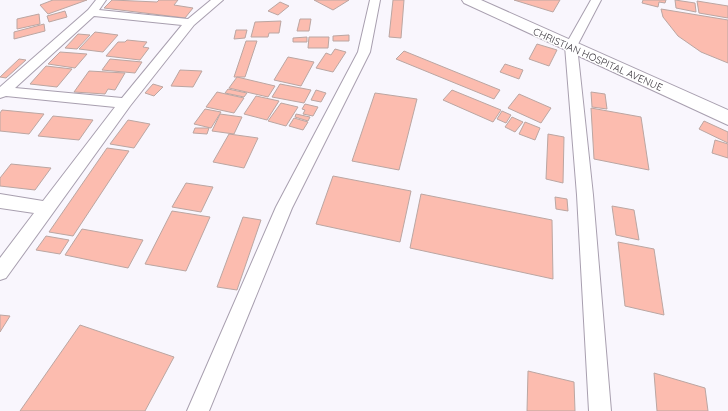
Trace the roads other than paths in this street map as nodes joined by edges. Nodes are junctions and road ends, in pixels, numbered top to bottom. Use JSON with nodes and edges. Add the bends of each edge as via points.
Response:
{"nodes":[{"id":1,"x":101,"y":0,"type":"edge"},
{"id":2,"x":218,"y":0,"type":"edge"},
{"id":3,"x":375,"y":0,"type":"edge"},
{"id":4,"x":469,"y":0,"type":"edge"},
{"id":5,"x":596,"y":0,"type":"edge"},
{"id":6,"x":92,"y":12,"type":"junction"},
{"id":7,"x":190,"y":23,"type":"junction"},
{"id":8,"x":571,"y":46,"type":"junction"},
{"id":9,"x":2,"y":93,"type":"edge"},
{"id":10,"x":125,"y":103,"type":"junction"},
{"id":11,"x":728,"y":118,"type":"edge"},
{"id":12,"x":0,"y":201,"type":"edge"},
{"id":13,"x":47,"y":208,"type":"junction"},
{"id":14,"x":0,"y":272,"type":"edge"},
{"id":15,"x":198,"y":411,"type":"edge"},
{"id":16,"x":600,"y":411,"type":"edge"}],
"edges":[{"from":1,"to":6,"type":"street"},
{"from":2,"to":7,"type":"street"},
{"from":3,"to":15,"type":"street","via":[[364,52],[284,207]]},
{"from":4,"to":8,"type":"main road","name":"CHRISTIAN HOSPITAL AVENUE"},
{"from":5,"to":8,"type":"street"},
{"from":6,"to":7,"type":"street"},
{"from":6,"to":9,"type":"street"},
{"from":7,"to":10,"type":"street"},
{"from":8,"to":11,"type":"main road","name":"CHRISTIAN HOSPITAL AVENUE"},
{"from":8,"to":16,"type":"street","via":[[585,196]]},
{"from":9,"to":10,"type":"street"},
{"from":10,"to":13,"type":"street"},
{"from":12,"to":13,"type":"street"},
{"from":13,"to":14,"type":"street"}]}
